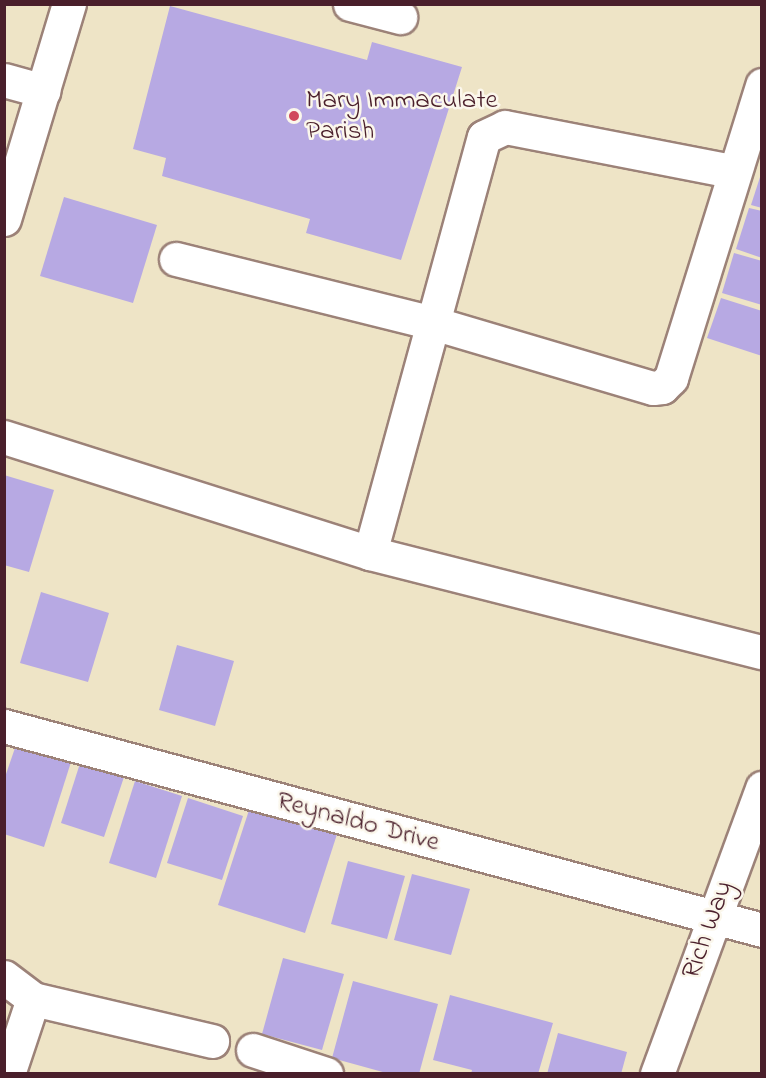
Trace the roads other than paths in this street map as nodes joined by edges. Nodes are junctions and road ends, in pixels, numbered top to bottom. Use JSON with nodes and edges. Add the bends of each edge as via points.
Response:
{"nodes":[{"id":1,"x":69,"y":4,"type":"edge"},
{"id":2,"x":350,"y":4,"type":"edge"},
{"id":3,"x":400,"y":17,"type":"dead end"},
{"id":4,"x":4,"y":80,"type":"edge"},
{"id":5,"x":762,"y":85,"type":"edge"},
{"id":6,"x":44,"y":91,"type":"junction"},
{"id":7,"x":732,"y":171,"type":"junction"},
{"id":8,"x":4,"y":219,"type":"edge"},
{"id":9,"x":176,"y":259,"type":"dead end"},
{"id":10,"x":433,"y":323,"type":"junction"},
{"id":11,"x":4,"y":437,"type":"edge"},
{"id":12,"x":370,"y":553,"type":"junction"},
{"id":13,"x":762,"y":652,"type":"edge"},
{"id":14,"x":4,"y":726,"type":"edge"},
{"id":15,"x":762,"y":788,"type":"edge"},
{"id":16,"x":712,"y":915,"type":"junction"},
{"id":17,"x":762,"y":930,"type":"edge"},
{"id":18,"x":4,"y":977,"type":"edge"},
{"id":19,"x":33,"y":999,"type":"junction"},
{"id":20,"x":212,"y":1041,"type":"dead end"},
{"id":21,"x":253,"y":1050,"type":"dead end"},
{"id":22,"x":8,"y":1074,"type":"edge"},
{"id":23,"x":326,"y":1074,"type":"edge"},
{"id":24,"x":657,"y":1074,"type":"edge"}],
"edges":[{"from":1,"to":6,"type":"street"},
{"from":2,"to":3,"type":"street"},
{"from":4,"to":6,"type":"street"},
{"from":5,"to":7,"type":"street"},
{"from":6,"to":8,"type":"street"},
{"from":7,"to":10,"type":"street","via":[[505,127],[494,129],[483,137]]},
{"from":7,"to":10,"type":"street","via":[[671,378],[662,387],[653,388]]},
{"from":9,"to":10,"type":"street"},
{"from":10,"to":12,"type":"street"},
{"from":11,"to":12,"type":"street"},
{"from":12,"to":13,"type":"street"},
{"from":14,"to":16,"type":"street","name":"Reynaldo Drive"},
{"from":15,"to":16,"type":"street","name":"Rich Way"},
{"from":16,"to":17,"type":"street","name":"Reynaldo Drive"},
{"from":16,"to":24,"type":"street","name":"Rich Way"},
{"from":18,"to":19,"type":"street"},
{"from":19,"to":20,"type":"street"},
{"from":19,"to":22,"type":"street"},
{"from":21,"to":23,"type":"street"}]}
